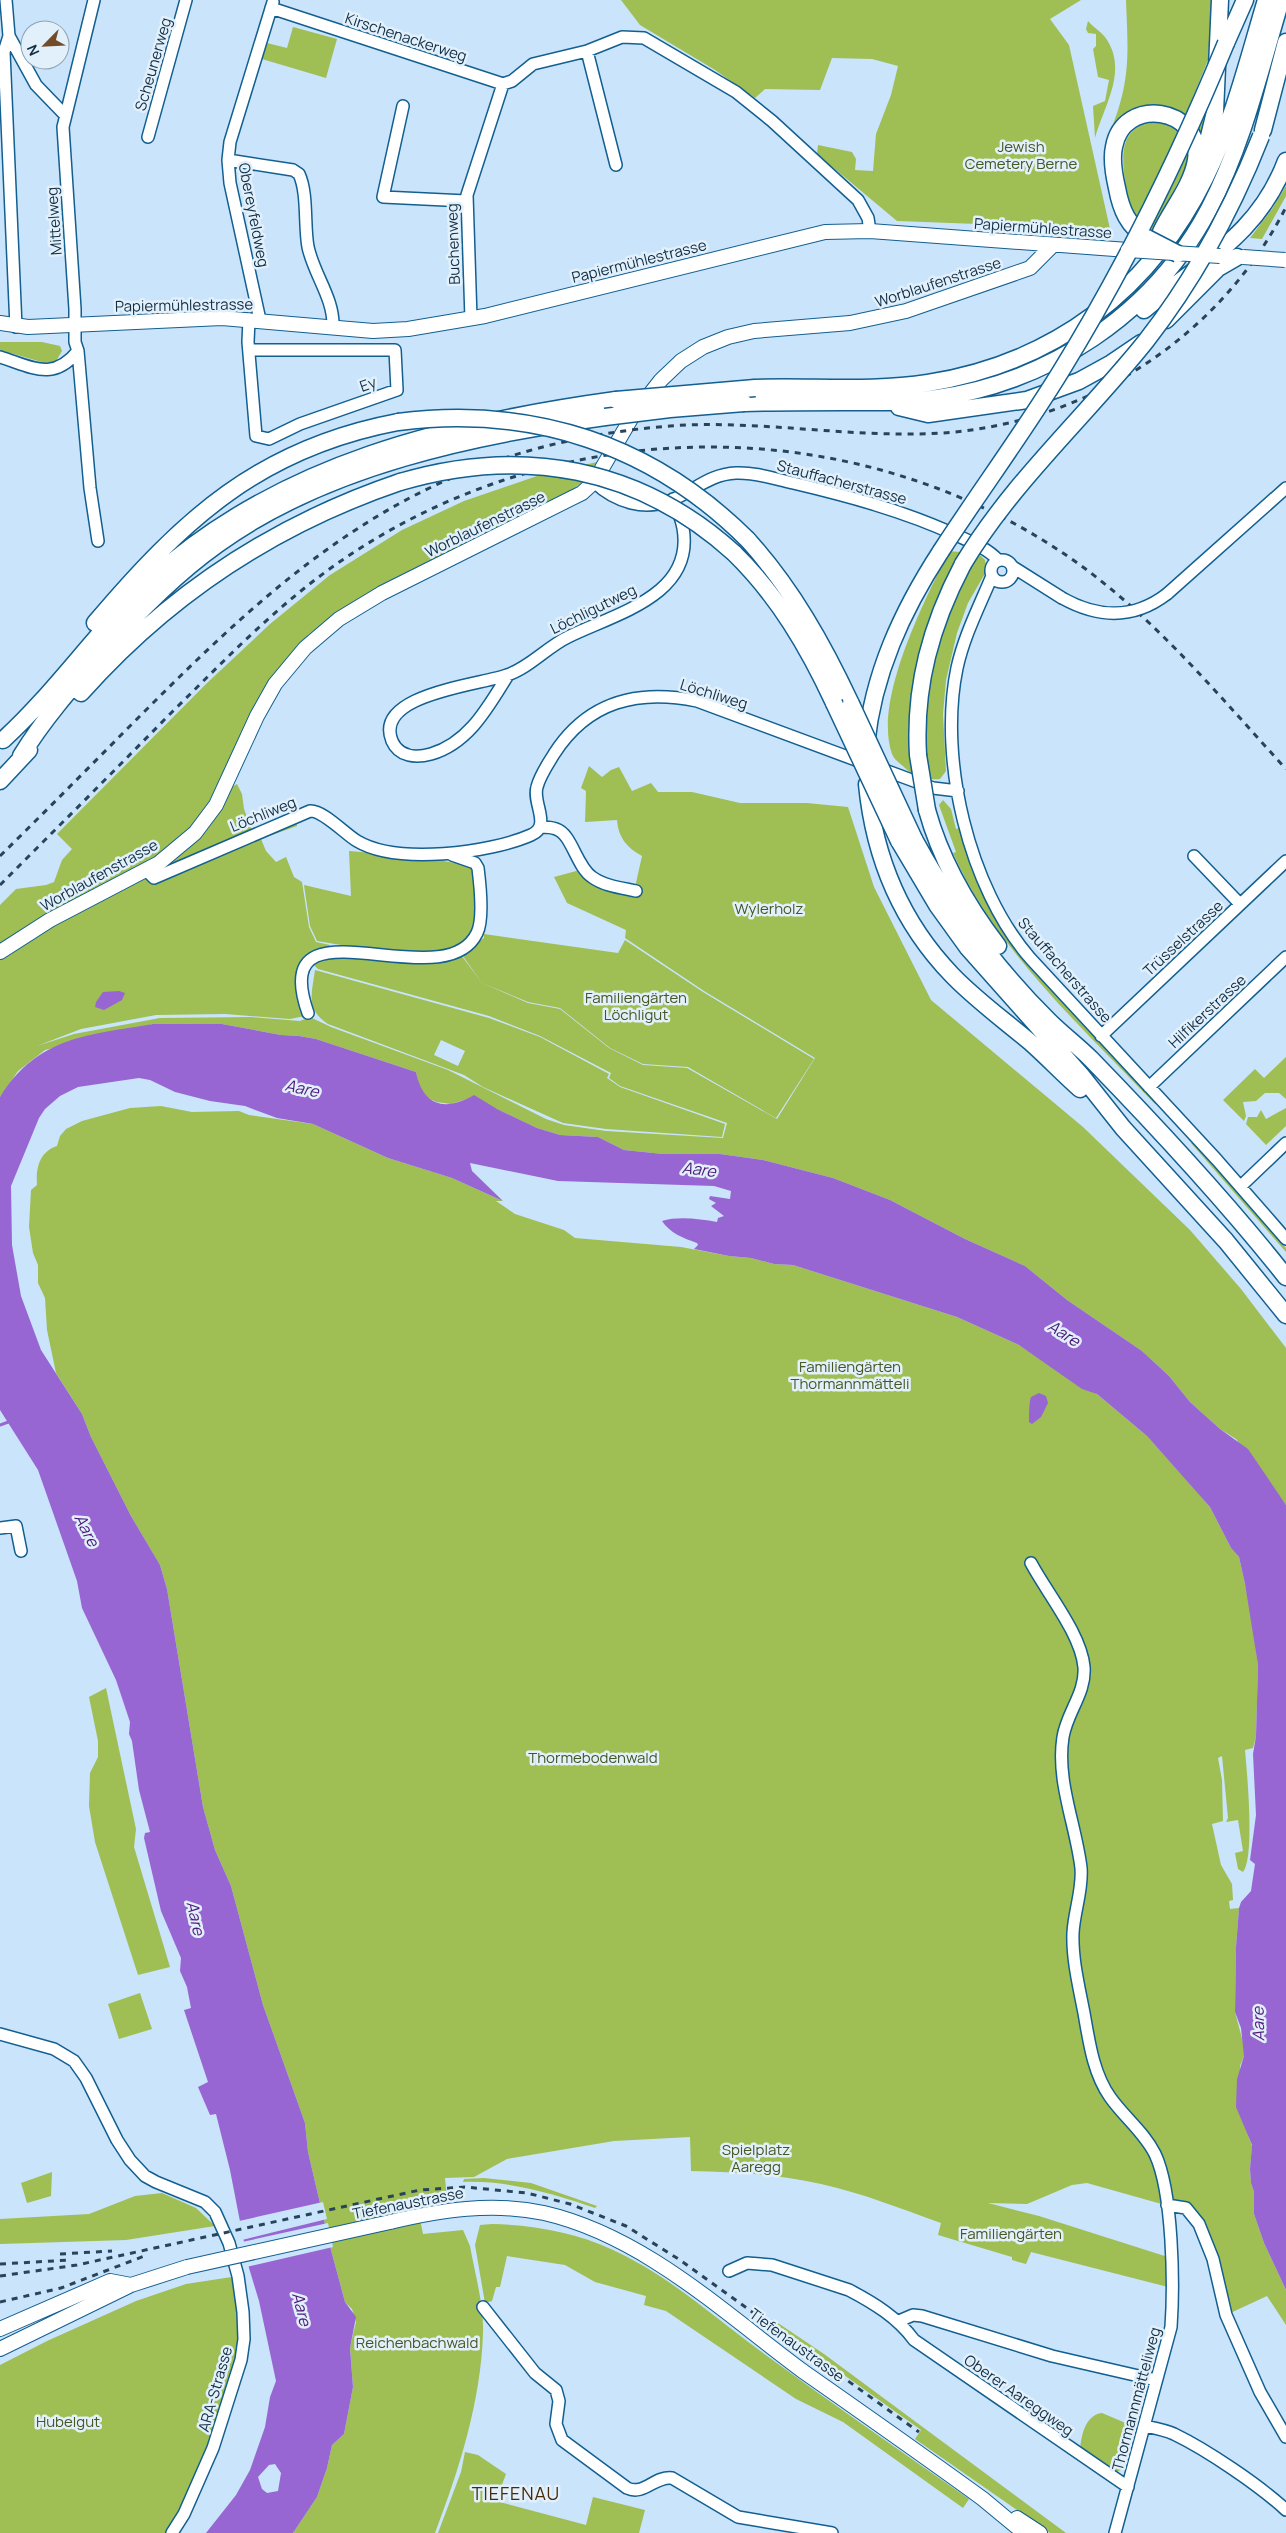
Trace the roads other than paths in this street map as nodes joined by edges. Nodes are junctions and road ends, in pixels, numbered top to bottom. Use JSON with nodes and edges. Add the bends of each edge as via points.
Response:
{"nodes":[{"id":1,"x":6,"y":0,"type":"edge"},
{"id":2,"x":94,"y":0,"type":"edge"},
{"id":3,"x":186,"y":0,"type":"edge"},
{"id":4,"x":1220,"y":0,"type":"edge"},
{"id":5,"x":1239,"y":0,"type":"edge"},
{"id":6,"x":1245,"y":0,"type":"edge"},
{"id":7,"x":1266,"y":0,"type":"edge"},
{"id":8,"x":1281,"y":0,"type":"edge"},
{"id":9,"x":272,"y":4,"type":"edge"},
{"id":10,"x":8,"y":36,"type":"junction"},
{"id":11,"x":1286,"y":42,"type":"edge"},
{"id":12,"x":1226,"y":43,"type":"junction"},
{"id":13,"x":587,"y":51,"type":"junction"},
{"id":14,"x":1286,"y":72,"type":"edge"},
{"id":15,"x":503,"y":84,"type":"junction"},
{"id":16,"x":403,"y":106,"type":"dead end"},
{"id":17,"x":65,"y":115,"type":"junction"},
{"id":18,"x":1262,"y":133,"type":"junction"},
{"id":19,"x":148,"y":137,"type":"dead end"},
{"id":20,"x":228,"y":160,"type":"junction"},
{"id":21,"x":1286,"y":161,"type":"edge"},
{"id":22,"x":616,"y":165,"type":"dead end"},
{"id":23,"x":466,"y":201,"type":"junction"},
{"id":24,"x":870,"y":231,"type":"junction"},
{"id":25,"x":1154,"y":235,"type":"junction"},
{"id":26,"x":1053,"y":245,"type":"junction"},
{"id":27,"x":1178,"y":254,"type":"junction"},
{"id":28,"x":1240,"y":257,"type":"junction"},
{"id":29,"x":1285,"y":260,"type":"edge"},
{"id":30,"x":255,"y":320,"type":"junction"},
{"id":31,"x":471,"y":320,"type":"junction"},
{"id":32,"x":0,"y":323,"type":"edge"},
{"id":33,"x":74,"y":324,"type":"junction"},
{"id":34,"x":16,"y":327,"type":"junction"},
{"id":35,"x":333,"y":327,"type":"junction"},
{"id":36,"x":1079,"y":349,"type":"junction"},
{"id":37,"x":249,"y":350,"type":"junction"},
{"id":38,"x":78,"y":352,"type":"junction"},
{"id":39,"x":0,"y":357,"type":"edge"},
{"id":40,"x":986,"y":370,"type":"junction"},
{"id":41,"x":875,"y":402,"type":"junction"},
{"id":42,"x":594,"y":482,"type":"junction"},
{"id":43,"x":1286,"y":488,"type":"edge"},
{"id":44,"x":674,"y":499,"type":"junction"},
{"id":45,"x":98,"y":541,"type":"dead end"},
{"id":46,"x":998,"y":560,"type":"junction"},
{"id":47,"x":1013,"y":567,"type":"junction"},
{"id":48,"x":992,"y":576,"type":"junction"},
{"id":49,"x":508,"y":675,"type":"junction"},
{"id":50,"x":843,"y":703,"type":"junction"},
{"id":51,"x":1,"y":741,"type":"edge"},
{"id":52,"x":21,"y":756,"type":"junction"},
{"id":53,"x":0,"y":781,"type":"edge"},
{"id":54,"x":958,"y":791,"type":"junction"},
{"id":55,"x":540,"y":826,"type":"junction"},
{"id":56,"x":907,"y":840,"type":"junction"},
{"id":57,"x":451,"y":854,"type":"junction"},
{"id":58,"x":1194,"y":856,"type":"dead end"},
{"id":59,"x":1286,"y":861,"type":"edge"},
{"id":60,"x":146,"y":870,"type":"junction"},
{"id":61,"x":636,"y":891,"type":"dead end"},
{"id":62,"x":1240,"y":904,"type":"junction"},
{"id":63,"x":0,"y":952,"type":"edge"},
{"id":64,"x":1286,"y":957,"type":"edge"},
{"id":65,"x":308,"y":1013,"type":"dead end"},
{"id":66,"x":1101,"y":1036,"type":"junction"},
{"id":67,"x":1090,"y":1058,"type":"junction"},
{"id":68,"x":1149,"y":1087,"type":"junction"},
{"id":69,"x":1123,"y":1128,"type":"junction"},
{"id":70,"x":1286,"y":1143,"type":"edge"},
{"id":71,"x":1241,"y":1186,"type":"junction"},
{"id":72,"x":1286,"y":1239,"type":"edge"},
{"id":73,"x":1286,"y":1277,"type":"edge"},
{"id":74,"x":1286,"y":1315,"type":"edge"},
{"id":75,"x":0,"y":1528,"type":"edge"},
{"id":76,"x":21,"y":1551,"type":"dead end"},
{"id":77,"x":1031,"y":1563,"type":"dead end"},
{"id":78,"x":0,"y":2034,"type":"edge"},
{"id":79,"x":1167,"y":2205,"type":"junction"},
{"id":80,"x":729,"y":2270,"type":"dead end"},
{"id":81,"x":131,"y":2285,"type":"junction"},
{"id":82,"x":483,"y":2307,"type":"dead end"},
{"id":83,"x":899,"y":2321,"type":"junction"},
{"id":84,"x":0,"y":2329,"type":"edge"},
{"id":85,"x":0,"y":2349,"type":"edge"},
{"id":86,"x":1156,"y":2380,"type":"junction"},
{"id":87,"x":1144,"y":2426,"type":"junction"},
{"id":88,"x":1286,"y":2437,"type":"edge"},
{"id":89,"x":1128,"y":2487,"type":"junction"},
{"id":90,"x":994,"y":2507,"type":"junction"},
{"id":91,"x":1286,"y":2510,"type":"edge"},
{"id":92,"x":172,"y":2533,"type":"edge"},
{"id":93,"x":832,"y":2533,"type":"edge"},
{"id":94,"x":1024,"y":2533,"type":"edge"},
{"id":95,"x":1040,"y":2533,"type":"edge"},
{"id":96,"x":1115,"y":2533,"type":"edge"}],
"edges":[{"from":1,"to":10,"type":"street"},
{"from":2,"to":17,"type":"street","name":"Mittelweg"},
{"from":3,"to":19,"type":"street","name":"Scheunerweg"},
{"from":4,"to":25,"type":"highway","via":[[1215,112],[1209,143],[1186,196],[1174,216]]},
{"from":5,"to":12,"type":"highway"},
{"from":6,"to":12,"type":"highway"},
{"from":7,"to":40,"type":"highway","via":[[1216,154],[1169,240],[1132,284],[1093,317],[1046,344]]},
{"from":8,"to":36,"type":"highway","via":[[1240,135],[1209,209],[1187,246],[1160,279],[1121,318]]},
{"from":9,"to":15,"type":"street","name":"Kirschenackerweg"},
{"from":9,"to":20,"type":"street","name":"Obereyfeldweg","via":[[230,142]]},
{"from":10,"to":17,"type":"street","via":[[36,84]]},
{"from":10,"to":34,"type":"street","via":[[4,52]]},
{"from":11,"to":18,"type":"highway"},
{"from":12,"to":69,"type":"highway","bridge":true,"via":[[1163,186],[1102,302],[1033,415],[915,592],[893,638],[876,688],[866,745],[872,824],[884,866],[920,936],[952,976]]},
{"from":13,"to":15,"type":"street","via":[[533,64]]},
{"from":13,"to":22,"type":"street"},
{"from":13,"to":24,"type":"street","via":[[622,37],[639,36],[728,87],[772,121],[853,195],[868,218]]},
{"from":14,"to":18,"type":"highway"},
{"from":15,"to":23,"type":"street","name":"Buchenweg"},
{"from":16,"to":23,"type":"street","via":[[383,197]]},
{"from":17,"to":33,"type":"street","name":"Mittelweg","via":[[63,127]]},
{"from":18,"to":67,"type":"highway","bridge":true,"via":[[1230,209],[1177,299],[1128,362],[1005,502],[963,564],[938,614],[926,654],[917,716],[918,755],[927,810],[949,869],[973,912]]},
{"from":20,"to":30,"type":"street","name":"Obereyfeldweg"},
{"from":20,"to":35,"type":"street","via":[[293,170],[300,176],[308,245],[332,309]]},
{"from":21,"to":36,"type":"highway","via":[[1265,202],[1244,230],[1222,250],[1108,338]]},
{"from":23,"to":31,"type":"street","name":"Buchenweg"},
{"from":24,"to":26,"type":"main road","name":"Papiermühlestrasse"},
{"from":24,"to":31,"type":"main road","name":"Papiermühlestrasse","via":[[808,235]]},
{"from":25,"to":25,"type":"highway","via":[[1132,227],[1125,216],[1113,156],[1117,136],[1123,126],[1142,114],[1153,112],[1166,114],[1185,125],[1196,149],[1193,169]]},
{"from":25,"to":27,"type":"highway","bridge":true},
{"from":25,"to":40,"type":"highway","via":[[1130,270],[1094,302],[1018,346]]},
{"from":26,"to":27,"type":"main road","name":"Papiermühlestrasse","bridge":true},
{"from":26,"to":42,"type":"main road","name":"Worblaufenstrasse","via":[[1030,268],[906,311],[850,323],[747,332],[703,347],[681,361],[632,417]]},
{"from":27,"to":28,"type":"main road","name":"Papiermühlestrasse","bridge":true},
{"from":28,"to":29,"type":"main road","name":"Papiermühlestrasse","bridge":true},
{"from":28,"to":41,"type":"highway","via":[[1218,268],[1165,322],[1128,353],[1079,381],[1027,400],[928,414]]},
{"from":30,"to":33,"type":"main road","name":"Papiermühlestrasse","via":[[193,318]]},
{"from":30,"to":35,"type":"main road","name":"Papiermühlestrasse"},
{"from":30,"to":37,"type":"street","name":"Ey"},
{"from":31,"to":35,"type":"main road","name":"Papiermühlestrasse","via":[[388,331]]},
{"from":32,"to":34,"type":"main road","name":"Papiermühlestrasse"},
{"from":33,"to":34,"type":"main road","name":"Papiermühlestrasse"},
{"from":33,"to":38,"type":"street"},
{"from":36,"to":41,"type":"highway","via":[[1039,370],[982,390],[928,400]]},
{"from":37,"to":37,"type":"street","name":"Ey","via":[[256,436],[269,439],[300,424],[397,390],[395,350]]},
{"from":38,"to":39,"type":"street","via":[[62,367],[48,371]]},
{"from":38,"to":45,"type":"street"},
{"from":40,"to":51,"type":"highway","bridge":true,"via":[[952,379],[900,386],[755,388],[616,400],[485,421],[332,468],[259,502],[197,542],[150,581],[30,715]]},
{"from":41,"to":52,"type":"highway","bridge":true,"via":[[744,403],[605,417],[508,434],[409,458],[336,481],[266,514],[200,558],[142,610],[40,725]]},
{"from":42,"to":44,"type":"street","via":[[610,495],[631,503],[655,504]]},
{"from":42,"to":60,"type":"main road","name":"Worblaufenstrasse","via":[[570,500],[360,605],[320,634],[291,662],[267,698],[208,817],[173,853]]},
{"from":43,"to":47,"type":"street","name":"Stauffacherstrasse","bridge":true,"via":[[1167,594],[1142,609],[1114,615],[1088,610],[1062,598]]},
{"from":44,"to":46,"type":"street","name":"Stauffacherstrasse","via":[[717,476],[752,474],[899,512],[966,540],[990,552]]},
{"from":44,"to":49,"type":"street","name":"Löchligutweg","via":[[683,529],[683,551],[680,566],[670,580],[643,603],[566,638]]},
{"from":46,"to":47,"type":"street","name":"Stauffacherstrasse","via":[[1007,560]]},
{"from":46,"to":48,"type":"street","name":"Stauffacherstrasse","via":[[991,567]]},
{"from":47,"to":48,"type":"street","via":[[1012,576],[1006,582]]},
{"from":48,"to":54,"type":"street","name":"Stauffacherstrasse","via":[[970,626],[955,680],[952,730]]},
{"from":49,"to":49,"type":"street","name":"Löchligutweg","via":[[438,693],[403,708],[391,725],[394,744],[406,755],[418,757],[451,746],[474,725]]},
{"from":50,"to":51,"type":"highway","bridge":true,"via":[[802,611],[771,567],[717,510],[673,478],[625,453],[577,434],[500,419],[443,417],[398,422],[347,434],[298,452],[251,477],[206,508],[122,592],[23,708]]},
{"from":50,"to":52,"type":"highway","bridge":true,"via":[[789,619],[758,578],[734,553],[689,517],[656,498],[614,481],[537,465],[502,464],[450,470],[400,482],[300,523],[254,548],[210,577],[133,639],[48,732]]},
{"from":50,"to":56,"type":"highway","bridge":true},
{"from":52,"to":53,"type":"highway"},
{"from":54,"to":55,"type":"street","name":"Löchliweg","via":[[933,788],[697,701],[644,696],[622,700],[598,710],[560,744],[537,788]]},
{"from":54,"to":66,"type":"street","name":"Stauffacherstrasse","via":[[973,850],[1005,924],[1022,948]]},
{"from":55,"to":57,"type":"street","name":"Löchliweg","via":[[537,832],[519,839]]},
{"from":55,"to":61,"type":"street","via":[[558,829],[592,878]]},
{"from":56,"to":67,"type":"highway","via":[[995,960],[1048,1021]]},
{"from":56,"to":69,"type":"highway","via":[[937,905],[968,948],[1081,1075]]},
{"from":57,"to":60,"type":"street","name":"Löchliweg","via":[[368,847],[314,811],[238,840],[154,878]]},
{"from":57,"to":65,"type":"street","name":"Löchliweg","via":[[475,863],[478,868],[480,906],[475,937],[458,951],[433,958],[355,953],[328,953],[312,957],[300,977]]},
{"from":58,"to":62,"type":"street"},
{"from":59,"to":62,"type":"street","name":"Trüsselstrasse"},
{"from":60,"to":63,"type":"main road","name":"Worblaufenstrasse","via":[[50,920]]},
{"from":62,"to":66,"type":"street","name":"Trüsselstrasse"},
{"from":64,"to":68,"type":"street","name":"Hilfikerstrasse"},
{"from":66,"to":68,"type":"street","name":"Stauffacherstrasse"},
{"from":67,"to":73,"type":"highway","via":[[1216,1195]]},
{"from":68,"to":71,"type":"street","name":"Stauffacherstrasse"},
{"from":69,"to":74,"type":"highway","via":[[1226,1241]]},
{"from":70,"to":71,"type":"street"},
{"from":71,"to":72,"type":"street","name":"Stauffacherstrasse"},
{"from":75,"to":76,"type":"street","via":[[16,1526]]},
{"from":77,"to":79,"type":"street","name":"Thormannmätteliweg","via":[[1072,1633],[1084,1668],[1080,1695],[1063,1736],[1062,1753],[1066,1797],[1081,1871],[1073,1935],[1090,2043],[1096,2067],[1110,2097],[1154,2152],[1163,2176]]},
{"from":78,"to":92,"type":"street","name":"ARA-Strasse","via":[[54,2049],[74,2061],[130,2160],[151,2179],[205,2202],[215,2212],[228,2243],[238,2276],[243,2312],[241,2360],[213,2448],[184,2514]]},
{"from":79,"to":86,"type":"street","name":"Thormannmätteliweg","via":[[1173,2300],[1171,2327]]},
{"from":79,"to":88,"type":"street","via":[[1186,2208],[1200,2224],[1213,2259],[1226,2315],[1260,2392]]},
{"from":80,"to":83,"type":"street","name":"Oberer Aareggweg","via":[[747,2263],[772,2266],[850,2290]]},
{"from":81,"to":84,"type":"main road","via":[[110,2281]]},
{"from":81,"to":85,"type":"main road","name":"Tiefenaustrasse"},
{"from":81,"to":90,"type":"main road","name":"Tiefenaustrasse","bridge":true,"via":[[170,2271],[419,2215],[472,2208],[517,2209],[568,2220],[617,2241],[673,2275]]},
{"from":82,"to":93,"type":"street","via":[[535,2373],[556,2390],[559,2401],[556,2424],[562,2440],[627,2488],[638,2491],[660,2479],[672,2478],[738,2517]]},
{"from":83,"to":86,"type":"street","name":"Oberer Aareggweg","via":[[913,2315],[922,2316],[1052,2356]]},
{"from":83,"to":89,"type":"street","name":"Oberer Aareggweg","via":[[914,2340]]},
{"from":86,"to":87,"type":"street","name":"Thormannmätteliweg"},
{"from":87,"to":89,"type":"street","name":"Thormannmätteliweg"},
{"from":87,"to":91,"type":"street","via":[[1173,2433]]},
{"from":89,"to":96,"type":"street","name":"Thormannmätteliweg"},
{"from":90,"to":94,"type":"main road","name":"Tiefenaustrasse"},
{"from":90,"to":95,"type":"main road","name":"Tiefenaustrasse","via":[[1007,2511]]}]}
